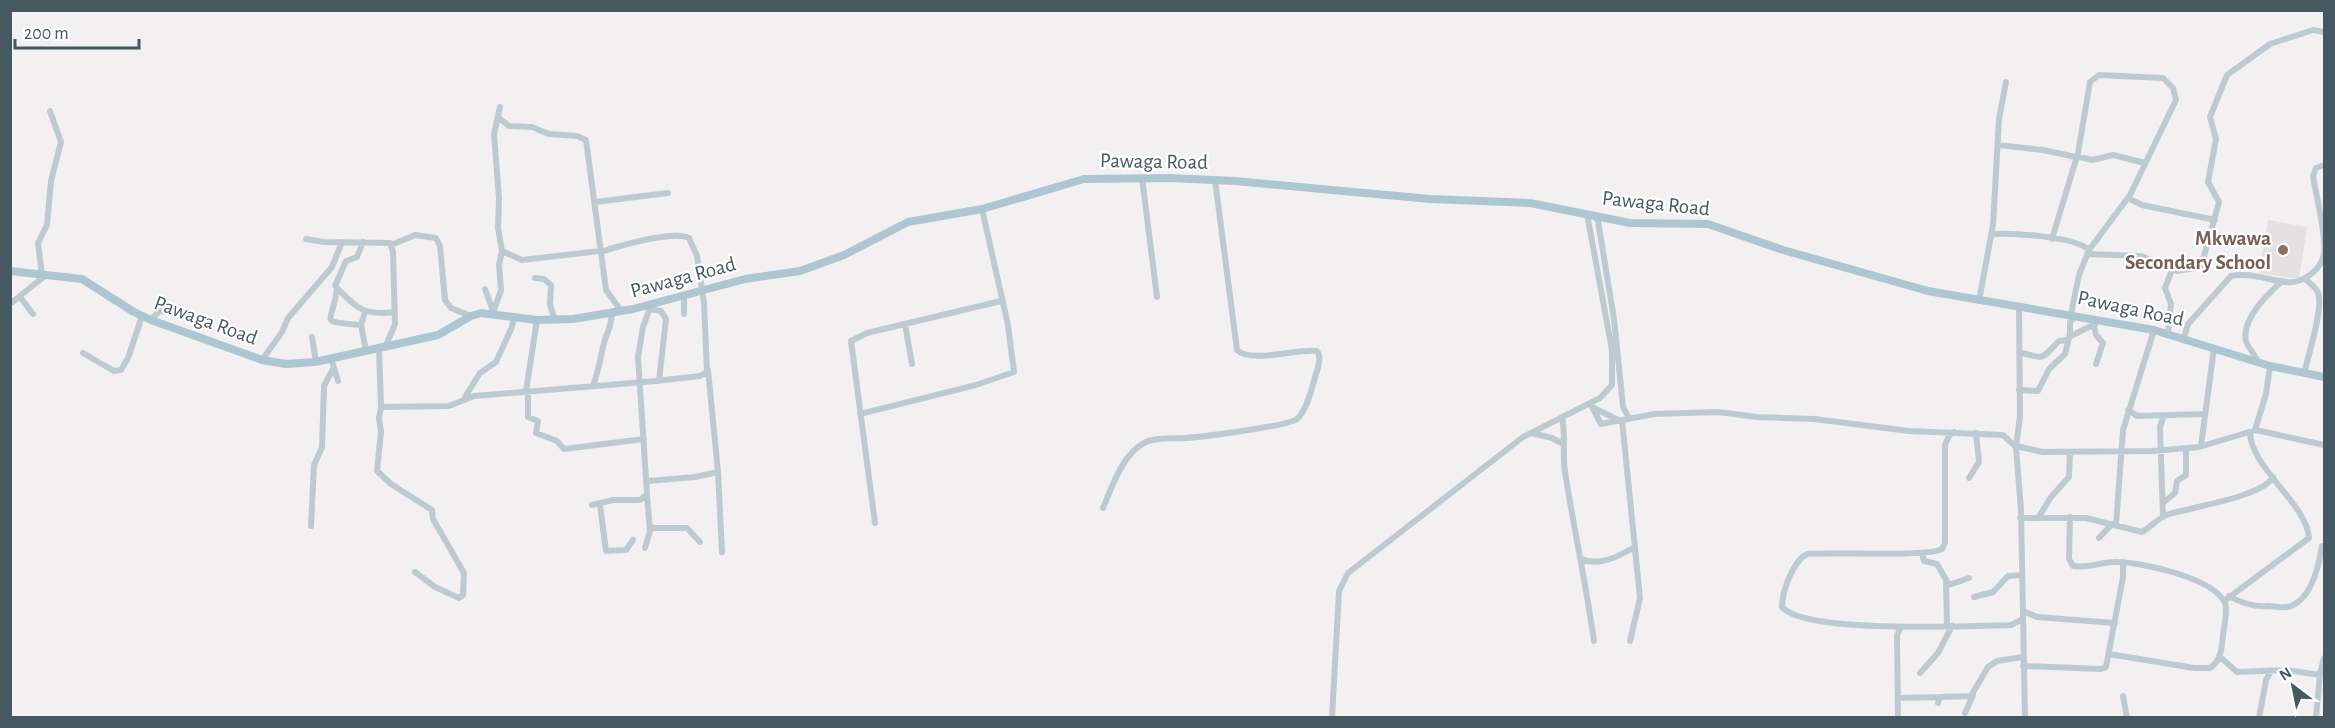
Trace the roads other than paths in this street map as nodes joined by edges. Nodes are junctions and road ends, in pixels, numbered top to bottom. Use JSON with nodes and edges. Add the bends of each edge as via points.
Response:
{"nodes":[{"id":1,"x":2325,"y":32,"type":"edge"},
{"id":2,"x":2006,"y":82,"type":"dead end"},
{"id":3,"x":500,"y":107,"type":"dead end"},
{"id":4,"x":50,"y":111,"type":"dead end"},
{"id":5,"x":499,"y":118,"type":"junction"},
{"id":6,"x":1998,"y":145,"type":"junction"},
{"id":7,"x":2076,"y":157,"type":"junction"},
{"id":8,"x":2145,"y":163,"type":"junction"},
{"id":9,"x":2325,"y":165,"type":"edge"},
{"id":10,"x":1142,"y":178,"type":"junction"},
{"id":11,"x":1215,"y":180,"type":"junction"},
{"id":12,"x":668,"y":193,"type":"dead end"},
{"id":13,"x":2128,"y":198,"type":"junction"},
{"id":14,"x":595,"y":202,"type":"junction"},
{"id":15,"x":982,"y":209,"type":"junction"},
{"id":16,"x":1590,"y":214,"type":"junction"},
{"id":17,"x":2215,"y":220,"type":"junction"},
{"id":18,"x":1992,"y":234,"type":"junction"},
{"id":19,"x":306,"y":239,"type":"dead end"},
{"id":20,"x":2052,"y":239,"type":"junction"},
{"id":21,"x":342,"y":242,"type":"junction"},
{"id":22,"x":363,"y":242,"type":"junction"},
{"id":23,"x":391,"y":245,"type":"junction"},
{"id":24,"x":502,"y":251,"type":"junction"},
{"id":25,"x":601,"y":252,"type":"junction"},
{"id":26,"x":2088,"y":252,"type":"junction"},
{"id":27,"x":2324,"y":254,"type":"edge"},
{"id":28,"x":2172,"y":270,"type":"junction"},
{"id":29,"x":10,"y":271,"type":"edge"},
{"id":30,"x":44,"y":275,"type":"junction"},
{"id":31,"x":535,"y":279,"type":"dead end"},
{"id":32,"x":2305,"y":279,"type":"junction"},
{"id":33,"x":2282,"y":281,"type":"junction"},
{"id":34,"x":337,"y":289,"type":"junction"},
{"id":35,"x":485,"y":289,"type":"dead end"},
{"id":36,"x":700,"y":292,"type":"junction"},
{"id":37,"x":20,"y":297,"type":"junction"},
{"id":38,"x":684,"y":297,"type":"junction"},
{"id":39,"x":1157,"y":297,"type":"dead end"},
{"id":40,"x":1001,"y":301,"type":"junction"},
{"id":41,"x":1979,"y":301,"type":"junction"},
{"id":42,"x":10,"y":304,"type":"edge"},
{"id":43,"x":650,"y":307,"type":"junction"},
{"id":44,"x":2019,"y":307,"type":"junction"},
{"id":45,"x":175,"y":308,"type":"dead end"},
{"id":46,"x":366,"y":312,"type":"junction"},
{"id":47,"x":395,"y":312,"type":"junction"},
{"id":48,"x":493,"y":312,"type":"junction"},
{"id":49,"x":622,"y":312,"type":"junction"},
{"id":50,"x":612,"y":313,"type":"junction"},
{"id":51,"x":33,"y":314,"type":"dead end"},
{"id":52,"x":684,"y":314,"type":"dead end"},
{"id":53,"x":2075,"y":314,"type":"junction"},
{"id":54,"x":142,"y":316,"type":"junction"},
{"id":55,"x":471,"y":316,"type":"junction"},
{"id":56,"x":514,"y":316,"type":"junction"},
{"id":57,"x":151,"y":320,"type":"junction"},
{"id":58,"x":537,"y":320,"type":"junction"},
{"id":59,"x":555,"y":320,"type":"junction"},
{"id":60,"x":2098,"y":323,"type":"junction"},
{"id":61,"x":905,"y":324,"type":"junction"},
{"id":62,"x":362,"y":325,"type":"junction"},
{"id":63,"x":2154,"y":330,"type":"junction"},
{"id":64,"x":2168,"y":333,"type":"junction"},
{"id":65,"x":312,"y":337,"type":"dead end"},
{"id":66,"x":2184,"y":337,"type":"junction"},
{"id":67,"x":2069,"y":339,"type":"junction"},
{"id":68,"x":2246,"y":340,"type":"junction"},
{"id":69,"x":2214,"y":348,"type":"junction"},
{"id":70,"x":382,"y":349,"type":"junction"},
{"id":71,"x":366,"y":351,"type":"junction"},
{"id":72,"x":2019,"y":352,"type":"junction"},
{"id":73,"x":83,"y":353,"type":"dead end"},
{"id":74,"x":2239,"y":356,"type":"junction"},
{"id":75,"x":332,"y":358,"type":"junction"},
{"id":76,"x":262,"y":360,"type":"junction"},
{"id":77,"x":316,"y":362,"type":"junction"},
{"id":78,"x":2258,"y":362,"type":"junction"},
{"id":79,"x":912,"y":363,"type":"dead end"},
{"id":80,"x":2096,"y":364,"type":"dead end"},
{"id":81,"x":2270,"y":366,"type":"junction"},
{"id":82,"x":333,"y":369,"type":"junction"},
{"id":83,"x":708,"y":370,"type":"junction"},
{"id":84,"x":2304,"y":373,"type":"junction"},
{"id":85,"x":2325,"y":377,"type":"edge"},
{"id":86,"x":338,"y":381,"type":"dead end"},
{"id":87,"x":658,"y":381,"type":"junction"},
{"id":88,"x":639,"y":382,"type":"junction"},
{"id":89,"x":592,"y":386,"type":"junction"},
{"id":90,"x":2019,"y":390,"type":"junction"},
{"id":91,"x":527,"y":391,"type":"junction"},
{"id":92,"x":465,"y":397,"type":"junction"},
{"id":93,"x":1591,"y":405,"type":"junction"},
{"id":94,"x":381,"y":407,"type":"junction"},
{"id":95,"x":2128,"y":410,"type":"junction"},
{"id":96,"x":860,"y":414,"type":"junction"},
{"id":97,"x":2204,"y":414,"type":"junction"},
{"id":98,"x":2164,"y":415,"type":"junction"},
{"id":99,"x":1562,"y":417,"type":"junction"},
{"id":100,"x":1624,"y":420,"type":"junction"},
{"id":101,"x":2019,"y":428,"type":"junction"},
{"id":102,"x":2252,"y":431,"type":"junction"},
{"id":103,"x":1954,"y":432,"type":"junction"},
{"id":104,"x":1530,"y":433,"type":"junction"},
{"id":105,"x":1976,"y":434,"type":"junction"},
{"id":106,"x":2005,"y":435,"type":"junction"},
{"id":107,"x":644,"y":439,"type":"junction"},
{"id":108,"x":1563,"y":444,"type":"junction"},
{"id":109,"x":2325,"y":445,"type":"edge"},
{"id":110,"x":2017,"y":446,"type":"junction"},
{"id":111,"x":2201,"y":446,"type":"junction"},
{"id":112,"x":2186,"y":449,"type":"junction"},
{"id":113,"x":2162,"y":450,"type":"junction"},
{"id":114,"x":2070,"y":453,"type":"junction"},
{"id":115,"x":2120,"y":453,"type":"junction"},
{"id":116,"x":718,"y":472,"type":"junction"},
{"id":117,"x":2273,"y":477,"type":"junction"},
{"id":118,"x":1969,"y":478,"type":"dead end"},
{"id":119,"x":648,"y":481,"type":"junction"},
{"id":120,"x":647,"y":496,"type":"junction"},
{"id":121,"x":2163,"y":503,"type":"junction"},
{"id":122,"x":592,"y":505,"type":"dead end"},
{"id":123,"x":600,"y":505,"type":"junction"},
{"id":124,"x":1103,"y":508,"type":"dead end"},
{"id":125,"x":2070,"y":517,"type":"junction"},
{"id":126,"x":2163,"y":517,"type":"junction"},
{"id":127,"x":2020,"y":518,"type":"junction"},
{"id":128,"x":2038,"y":518,"type":"junction"},
{"id":129,"x":875,"y":523,"type":"dead end"},
{"id":130,"x":2114,"y":524,"type":"junction"},
{"id":131,"x":311,"y":526,"type":"dead end"},
{"id":132,"x":650,"y":528,"type":"junction"},
{"id":133,"x":2099,"y":538,"type":"dead end"},
{"id":134,"x":633,"y":540,"type":"dead end"},
{"id":135,"x":2308,"y":541,"type":"junction"},
{"id":136,"x":700,"y":542,"type":"dead end"},
{"id":137,"x":2323,"y":546,"type":"edge"},
{"id":138,"x":645,"y":548,"type":"dead end"},
{"id":139,"x":1635,"y":548,"type":"junction"},
{"id":140,"x":722,"y":552,"type":"dead end"},
{"id":141,"x":1922,"y":553,"type":"junction"},
{"id":142,"x":1581,"y":559,"type":"junction"},
{"id":143,"x":2123,"y":562,"type":"junction"},
{"id":144,"x":415,"y":572,"type":"dead end"},
{"id":145,"x":2022,"y":575,"type":"junction"},
{"id":146,"x":1968,"y":578,"type":"dead end"},
{"id":147,"x":1946,"y":581,"type":"junction"},
{"id":148,"x":1974,"y":597,"type":"dead end"},
{"id":149,"x":2226,"y":598,"type":"junction"},
{"id":150,"x":2023,"y":611,"type":"junction"},
{"id":151,"x":2023,"y":619,"type":"junction"},
{"id":152,"x":2115,"y":623,"type":"junction"},
{"id":153,"x":1950,"y":626,"type":"junction"},
{"id":154,"x":1901,"y":627,"type":"junction"},
{"id":155,"x":1630,"y":641,"type":"dead end"},
{"id":156,"x":1594,"y":642,"type":"dead end"},
{"id":157,"x":2109,"y":654,"type":"junction"},
{"id":158,"x":2219,"y":656,"type":"junction"},
{"id":159,"x":2023,"y":657,"type":"junction"},
{"id":160,"x":2325,"y":658,"type":"edge"},
{"id":161,"x":2023,"y":666,"type":"junction"},
{"id":162,"x":2271,"y":671,"type":"junction"},
{"id":163,"x":1920,"y":672,"type":"dead end"},
{"id":164,"x":2320,"y":675,"type":"junction"},
{"id":165,"x":1973,"y":694,"type":"junction"},
{"id":166,"x":2123,"y":696,"type":"dead end"},
{"id":167,"x":1898,"y":698,"type":"junction"},
{"id":168,"x":1965,"y":713,"type":"dead end"},
{"id":169,"x":1332,"y":717,"type":"edge"},
{"id":170,"x":1898,"y":717,"type":"edge"},
{"id":171,"x":2025,"y":717,"type":"edge"},
{"id":172,"x":2127,"y":717,"type":"edge"},
{"id":173,"x":2259,"y":717,"type":"edge"},
{"id":174,"x":2316,"y":717,"type":"edge"}],
"edges":[{"from":1,"to":17,"type":"street","via":[[2313,30],[2270,44],[2226,75],[2210,117],[2216,136],[2208,182],[2218,199]]},
{"from":2,"to":6,"type":"street"},
{"from":3,"to":5,"type":"street"},
{"from":4,"to":30,"type":"street","via":[[61,142],[51,181],[47,225],[38,243]]},
{"from":5,"to":14,"type":"street","via":[[509,126],[586,140]]},
{"from":5,"to":24,"type":"street","via":[[494,134]]},
{"from":6,"to":7,"type":"street"},
{"from":6,"to":18,"type":"street"},
{"from":7,"to":8,"type":"street","via":[[2092,160],[2113,154]]},
{"from":7,"to":8,"type":"street","via":[[2093,78],[2158,77],[2169,82],[2176,100]]},
{"from":7,"to":20,"type":"street"},
{"from":8,"to":13,"type":"street"},
{"from":9,"to":27,"type":"street","via":[[2316,168],[2313,176]]},
{"from":10,"to":11,"type":"main road","name":"Pawaga Road"},
{"from":10,"to":15,"type":"main road","name":"Pawaga Road","via":[[1084,179]]},
{"from":10,"to":39,"type":"street"},
{"from":11,"to":16,"type":"main road","name":"Pawaga Road","via":[[1430,199],[1530,203]]},
{"from":11,"to":124,"type":"street","via":[[1238,350],[1243,355],[1256,356],[1317,351],[1320,359],[1313,385],[1301,414],[1280,426],[1146,442],[1122,467]]},
{"from":12,"to":14,"type":"street"},
{"from":13,"to":17,"type":"street","via":[[2142,205]]},
{"from":13,"to":26,"type":"street"},
{"from":14,"to":25,"type":"street"},
{"from":15,"to":36,"type":"main road","name":"Pawaga Road","via":[[918,219],[824,263],[800,271],[728,282]]},
{"from":15,"to":40,"type":"street"},
{"from":16,"to":41,"type":"main road","name":"Pawaga Road","via":[[1630,223],[1708,224],[1901,284]]},
{"from":16,"to":93,"type":"street","via":[[1613,375],[1609,390]]},
{"from":16,"to":100,"type":"street","via":[[1598,221],[1606,261]]},
{"from":17,"to":28,"type":"street","via":[[2201,267]]},
{"from":18,"to":20,"type":"street"},
{"from":18,"to":41,"type":"street"},
{"from":19,"to":21,"type":"street"},
{"from":20,"to":26,"type":"street","via":[[2079,242]]},
{"from":21,"to":22,"type":"street"},
{"from":21,"to":76,"type":"street","via":[[332,267],[288,318]]},
{"from":22,"to":23,"type":"street","via":[[386,241]]},
{"from":22,"to":34,"type":"street","via":[[357,257],[345,263],[335,283]]},
{"from":23,"to":47,"type":"street"},
{"from":23,"to":55,"type":"street","via":[[416,235],[436,238],[445,300],[452,308]]},
{"from":24,"to":25,"type":"street","via":[[527,260]]},
{"from":24,"to":48,"type":"street","via":[[501,290]]},
{"from":25,"to":36,"type":"street","via":[[635,242],[686,236],[697,256]]},
{"from":25,"to":49,"type":"street","via":[[606,290]]},
{"from":26,"to":28,"type":"street","via":[[2140,256]]},
{"from":26,"to":53,"type":"street"},
{"from":27,"to":32,"type":"street"},
{"from":28,"to":64,"type":"street","via":[[2165,288],[2171,304]]},
{"from":29,"to":30,"type":"main road","name":"Pawaga Road"},
{"from":30,"to":37,"type":"street"},
{"from":30,"to":54,"type":"main road","name":"Pawaga Road","via":[[82,279]]},
{"from":31,"to":59,"type":"street","via":[[544,279],[551,285],[550,305]]},
{"from":32,"to":33,"type":"street"},
{"from":32,"to":84,"type":"street","via":[[2319,298],[2316,330]]},
{"from":33,"to":66,"type":"street","via":[[2231,276],[2188,324]]},
{"from":33,"to":68,"type":"street","via":[[2254,312]]},
{"from":34,"to":46,"type":"street"},
{"from":34,"to":62,"type":"street","via":[[330,314],[333,322]]},
{"from":35,"to":48,"type":"street"},
{"from":36,"to":38,"type":"main road","name":"Pawaga Road"},
{"from":36,"to":83,"type":"street"},
{"from":37,"to":42,"type":"street"},
{"from":37,"to":51,"type":"street"},
{"from":38,"to":43,"type":"main road","name":"Pawaga Road"},
{"from":38,"to":52,"type":"street"},
{"from":40,"to":61,"type":"street"},
{"from":40,"to":96,"type":"street","via":[[1014,368],[1012,375]]},
{"from":41,"to":44,"type":"main road","name":"Pawaga Road"},
{"from":43,"to":49,"type":"main road","name":"Pawaga Road"},
{"from":43,"to":87,"type":"street","via":[[661,311],[666,319]]},
{"from":43,"to":88,"type":"street","via":[[639,351]]},
{"from":44,"to":53,"type":"main road","name":"Pawaga Road"},
{"from":44,"to":72,"type":"street"},
{"from":45,"to":57,"type":"street","via":[[159,311]]},
{"from":46,"to":47,"type":"street"},
{"from":46,"to":62,"type":"street"},
{"from":47,"to":70,"type":"street","via":[[395,329]]},
{"from":48,"to":55,"type":"main road","name":"Pawaga Road"},
{"from":48,"to":56,"type":"main road","name":"Pawaga Road"},
{"from":49,"to":50,"type":"main road","name":"Pawaga Road"},
{"from":50,"to":59,"type":"main road","name":"Pawaga Road"},
{"from":50,"to":89,"type":"street"},
{"from":53,"to":60,"type":"main road","name":"Pawaga Road"},
{"from":53,"to":67,"type":"street"},
{"from":54,"to":57,"type":"main road","name":"Pawaga Road"},
{"from":54,"to":73,"type":"street","via":[[121,370]]},
{"from":55,"to":70,"type":"main road","name":"Pawaga Road","via":[[438,335]]},
{"from":56,"to":58,"type":"main road","name":"Pawaga Road"},
{"from":56,"to":92,"type":"street","via":[[496,362],[484,369]]},
{"from":57,"to":76,"type":"main road","name":"Pawaga Road"},
{"from":58,"to":59,"type":"main road","name":"Pawaga Road"},
{"from":58,"to":91,"type":"street"},
{"from":60,"to":63,"type":"main road","name":"Pawaga Road"},
{"from":60,"to":67,"type":"street"},
{"from":60,"to":80,"type":"street","via":[[2096,334],[2103,343]]},
{"from":61,"to":79,"type":"street"},
{"from":61,"to":96,"type":"street","via":[[851,341]]},
{"from":62,"to":71,"type":"street"},
{"from":63,"to":64,"type":"main road","name":"Pawaga Road"},
{"from":63,"to":95,"type":"street"},
{"from":64,"to":66,"type":"main road","name":"Pawaga Road"},
{"from":65,"to":77,"type":"street"},
{"from":66,"to":69,"type":"main road","name":"Pawaga Road"},
{"from":67,"to":72,"type":"street","via":[[2059,341],[2044,356]]},
{"from":67,"to":90,"type":"street","via":[[2065,354],[2049,369],[2038,391]]},
{"from":68,"to":74,"type":"street"},
{"from":68,"to":78,"type":"street"},
{"from":69,"to":74,"type":"main road","name":"Pawaga Road"},
{"from":69,"to":97,"type":"street"},
{"from":70,"to":71,"type":"main road","name":"Pawaga Road"},
{"from":70,"to":94,"type":"street"},
{"from":71,"to":75,"type":"main road","name":"Pawaga Road"},
{"from":72,"to":90,"type":"street"},
{"from":74,"to":78,"type":"main road","name":"Pawaga Road"},
{"from":75,"to":77,"type":"main road","name":"Pawaga Road"},
{"from":75,"to":82,"type":"street"},
{"from":76,"to":77,"type":"main road","name":"Pawaga Road","via":[[286,364]]},
{"from":78,"to":81,"type":"main road","name":"Pawaga Road"},
{"from":81,"to":84,"type":"main road","name":"Pawaga Road"},
{"from":81,"to":102,"type":"street","via":[[2266,394]]},
{"from":82,"to":86,"type":"street"},
{"from":82,"to":131,"type":"street","via":[[324,386],[322,447],[314,465]]},
{"from":83,"to":87,"type":"street","via":[[700,376]]},
{"from":83,"to":116,"type":"street"},
{"from":84,"to":85,"type":"main road","name":"Pawaga Road"},
{"from":87,"to":88,"type":"street"},
{"from":88,"to":89,"type":"street"},
{"from":88,"to":107,"type":"street"},
{"from":89,"to":91,"type":"street"},
{"from":90,"to":101,"type":"street"},
{"from":91,"to":92,"type":"street"},
{"from":91,"to":107,"type":"street","via":[[528,417],[538,421],[536,433],[557,441],[564,449]]},
{"from":92,"to":94,"type":"street","via":[[449,406]]},
{"from":93,"to":99,"type":"street"},
{"from":93,"to":100,"type":"street"},
{"from":93,"to":100,"type":"street","via":[[1601,424]]},
{"from":94,"to":144,"type":"street","via":[[378,471],[432,510],[433,519],[464,573],[462,597],[435,587]]},
{"from":95,"to":98,"type":"street","via":[[2137,416]]},
{"from":95,"to":115,"type":"street"},
{"from":96,"to":129,"type":"street"},
{"from":97,"to":98,"type":"street"},
{"from":97,"to":111,"type":"street"},
{"from":98,"to":113,"type":"street","via":[[2160,427]]},
{"from":99,"to":104,"type":"street"},
{"from":99,"to":108,"type":"street"},
{"from":100,"to":103,"type":"street","via":[[1718,412]]},
{"from":100,"to":139,"type":"street"},
{"from":101,"to":106,"type":"street"},
{"from":101,"to":110,"type":"street"},
{"from":102,"to":109,"type":"street"},
{"from":102,"to":111,"type":"street"},
{"from":102,"to":117,"type":"street","via":[[2253,447]]},
{"from":103,"to":105,"type":"street"},
{"from":103,"to":141,"type":"street","via":[[1948,436],[1946,445],[1944,547],[1939,552]]},
{"from":104,"to":108,"type":"street","via":[[1546,435]]},
{"from":104,"to":169,"type":"street","via":[[1358,565],[1342,582]]},
{"from":105,"to":106,"type":"street"},
{"from":105,"to":118,"type":"street","via":[[1979,462]]},
{"from":106,"to":110,"type":"street"},
{"from":107,"to":119,"type":"street"},
{"from":108,"to":142,"type":"street"},
{"from":110,"to":114,"type":"street"},
{"from":110,"to":127,"type":"street"},
{"from":111,"to":112,"type":"street"},
{"from":112,"to":113,"type":"street"},
{"from":112,"to":121,"type":"street","via":[[2186,475],[2177,481],[2175,493]]},
{"from":113,"to":115,"type":"street"},
{"from":113,"to":121,"type":"street"},
{"from":114,"to":115,"type":"street"},
{"from":114,"to":128,"type":"street","via":[[2068,479]]},
{"from":115,"to":130,"type":"street"},
{"from":116,"to":119,"type":"street"},
{"from":116,"to":140,"type":"street"},
{"from":117,"to":126,"type":"street","via":[[2253,491]]},
{"from":117,"to":135,"type":"street","via":[[2297,512],[2309,534]]},
{"from":119,"to":120,"type":"street"},
{"from":120,"to":123,"type":"street"},
{"from":120,"to":132,"type":"street"},
{"from":121,"to":126,"type":"street"},
{"from":122,"to":123,"type":"street"},
{"from":123,"to":134,"type":"street","via":[[606,551],[623,551]]},
{"from":125,"to":128,"type":"street"},
{"from":125,"to":130,"type":"street"},
{"from":125,"to":143,"type":"street","via":[[2069,560],[2073,566]]},
{"from":126,"to":130,"type":"street","via":[[2142,532]]},
{"from":127,"to":128,"type":"street"},
{"from":127,"to":145,"type":"street"},
{"from":130,"to":133,"type":"street"},
{"from":132,"to":136,"type":"street","via":[[687,528]]},
{"from":132,"to":138,"type":"street"},
{"from":135,"to":137,"type":"street"},
{"from":135,"to":149,"type":"street"},
{"from":137,"to":149,"type":"street","via":[[2310,585],[2295,605],[2260,607]]},
{"from":139,"to":142,"type":"street","via":[[1605,561]]},
{"from":139,"to":155,"type":"street","via":[[1640,598]]},
{"from":141,"to":147,"type":"street","via":[[1924,561],[1937,564]]},
{"from":141,"to":154,"type":"street","via":[[1807,554],[1798,562],[1782,602],[1787,612],[1824,621]]},
{"from":142,"to":156,"type":"street"},
{"from":143,"to":149,"type":"street","via":[[2182,576]]},
{"from":143,"to":152,"type":"street"},
{"from":145,"to":148,"type":"street","via":[[2010,575],[1993,592]]},
{"from":145,"to":150,"type":"street"},
{"from":146,"to":147,"type":"street","via":[[1950,586]]},
{"from":147,"to":153,"type":"street"},
{"from":149,"to":158,"type":"street"},
{"from":150,"to":151,"type":"street"},
{"from":150,"to":152,"type":"street","via":[[2037,617]]},
{"from":151,"to":153,"type":"street","via":[[2011,625]]},
{"from":151,"to":159,"type":"street"},
{"from":152,"to":157,"type":"street"},
{"from":153,"to":154,"type":"street"},
{"from":153,"to":163,"type":"street","via":[[1938,653]]},
{"from":154,"to":167,"type":"street","via":[[1897,634]]},
{"from":157,"to":158,"type":"street","via":[[2204,669],[2215,665]]},
{"from":157,"to":161,"type":"street","via":[[2103,669]]},
{"from":158,"to":162,"type":"street","via":[[2237,672]]},
{"from":159,"to":161,"type":"street"},
{"from":159,"to":165,"type":"street","via":[[1997,661],[1988,667]]},
{"from":160,"to":164,"type":"street"},
{"from":161,"to":171,"type":"street"},
{"from":162,"to":164,"type":"street"},
{"from":162,"to":173,"type":"street"},
{"from":164,"to":174,"type":"street"},
{"from":165,"to":167,"type":"street","via":[[1939,700]]},
{"from":165,"to":168,"type":"street"},
{"from":166,"to":172,"type":"street"},
{"from":167,"to":170,"type":"street"}]}
